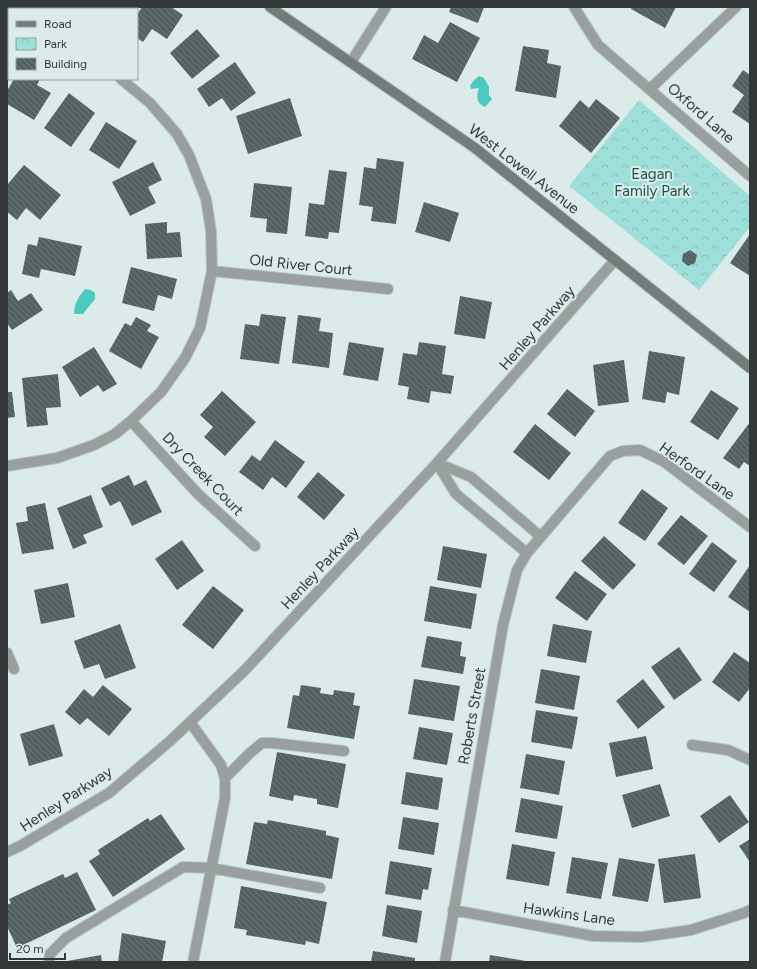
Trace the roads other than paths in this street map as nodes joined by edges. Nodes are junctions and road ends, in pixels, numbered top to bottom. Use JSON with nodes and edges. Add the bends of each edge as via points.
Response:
{"nodes":[{"id":1,"x":270,"y":7,"type":"edge"},
{"id":2,"x":386,"y":7,"type":"edge"},
{"id":3,"x":574,"y":7,"type":"edge"},
{"id":4,"x":736,"y":7,"type":"edge"},
{"id":5,"x":350,"y":62,"type":"junction"},
{"id":6,"x":122,"y":80,"type":"edge"},
{"id":7,"x":650,"y":89,"type":"junction"},
{"id":8,"x":750,"y":176,"type":"edge"},
{"id":9,"x":615,"y":260,"type":"junction"},
{"id":10,"x":212,"y":271,"type":"junction"},
{"id":11,"x":388,"y":290,"type":"dead end"},
{"id":12,"x":750,"y":368,"type":"edge"},
{"id":13,"x":131,"y":421,"type":"junction"},
{"id":14,"x":438,"y":463,"type":"junction"},
{"id":15,"x":7,"y":466,"type":"edge"},
{"id":16,"x":750,"y":527,"type":"edge"},
{"id":17,"x":540,"y":536,"type":"junction"},
{"id":18,"x":255,"y":546,"type":"dead end"},
{"id":19,"x":527,"y":553,"type":"junction"},
{"id":20,"x":7,"y":653,"type":"edge"},
{"id":21,"x":14,"y":669,"type":"dead end"},
{"id":22,"x":190,"y":722,"type":"junction"},
{"id":23,"x":692,"y":745,"type":"dead end"},
{"id":24,"x":344,"y":751,"type":"dead end"},
{"id":25,"x":750,"y":760,"type":"edge"},
{"id":26,"x":225,"y":778,"type":"junction"},
{"id":27,"x":7,"y":852,"type":"edge"},
{"id":28,"x":211,"y":868,"type":"junction"},
{"id":29,"x":320,"y":888,"type":"dead end"},
{"id":30,"x":453,"y":910,"type":"junction"},
{"id":31,"x":750,"y":910,"type":"edge"},
{"id":32,"x":49,"y":962,"type":"edge"},
{"id":33,"x":193,"y":962,"type":"edge"},
{"id":34,"x":445,"y":962,"type":"edge"}],
"edges":[{"from":1,"to":5,"type":"street","name":"West Lowell Avenue"},
{"from":2,"to":5,"type":"street"},
{"from":3,"to":7,"type":"street","name":"Oxford Lane","via":[[598,46]]},
{"from":4,"to":7,"type":"street"},
{"from":5,"to":9,"type":"street","name":"West Lowell Avenue","via":[[475,148]]},
{"from":6,"to":10,"type":"street","via":[[150,103],[176,134],[189,155],[206,199],[212,232]]},
{"from":7,"to":8,"type":"street","name":"Oxford Lane"},
{"from":9,"to":12,"type":"street","name":"West Lowell Avenue"},
{"from":9,"to":14,"type":"street","name":"Henley Parkway"},
{"from":10,"to":11,"type":"street","name":"Old River Court"},
{"from":10,"to":13,"type":"street","via":[[200,328],[185,358],[161,392]]},
{"from":13,"to":15,"type":"street","via":[[115,434],[94,445],[57,458]]},
{"from":13,"to":18,"type":"street","name":"Dry Creek Court","via":[[198,494]]},
{"from":14,"to":17,"type":"street","via":[[471,477]]},
{"from":14,"to":19,"type":"street","via":[[456,494]]},
{"from":14,"to":22,"type":"street","name":"Henley Parkway","via":[[245,670]]},
{"from":16,"to":17,"type":"street","name":"Herford Lane","via":[[663,462],[640,450],[623,451],[610,456]]},
{"from":17,"to":19,"type":"street","name":"Roberts Street"},
{"from":19,"to":30,"type":"street","name":"Roberts Street","via":[[517,570],[503,624]]},
{"from":20,"to":21,"type":"street"},
{"from":22,"to":26,"type":"street","via":[[221,765]]},
{"from":22,"to":27,"type":"street","name":"Henley Parkway","via":[[108,793]]},
{"from":23,"to":25,"type":"street","via":[[728,750]]},
{"from":24,"to":26,"type":"street","via":[[262,743]]},
{"from":26,"to":28,"type":"street","via":[[224,798]]},
{"from":28,"to":29,"type":"street"},
{"from":28,"to":32,"type":"street","via":[[183,867],[66,938],[50,954]]},
{"from":28,"to":33,"type":"street"},
{"from":30,"to":31,"type":"street","name":"Hawkins Lane","via":[[593,936],[642,937],[691,930]]},
{"from":30,"to":34,"type":"street","name":"Roberts Street"}]}
